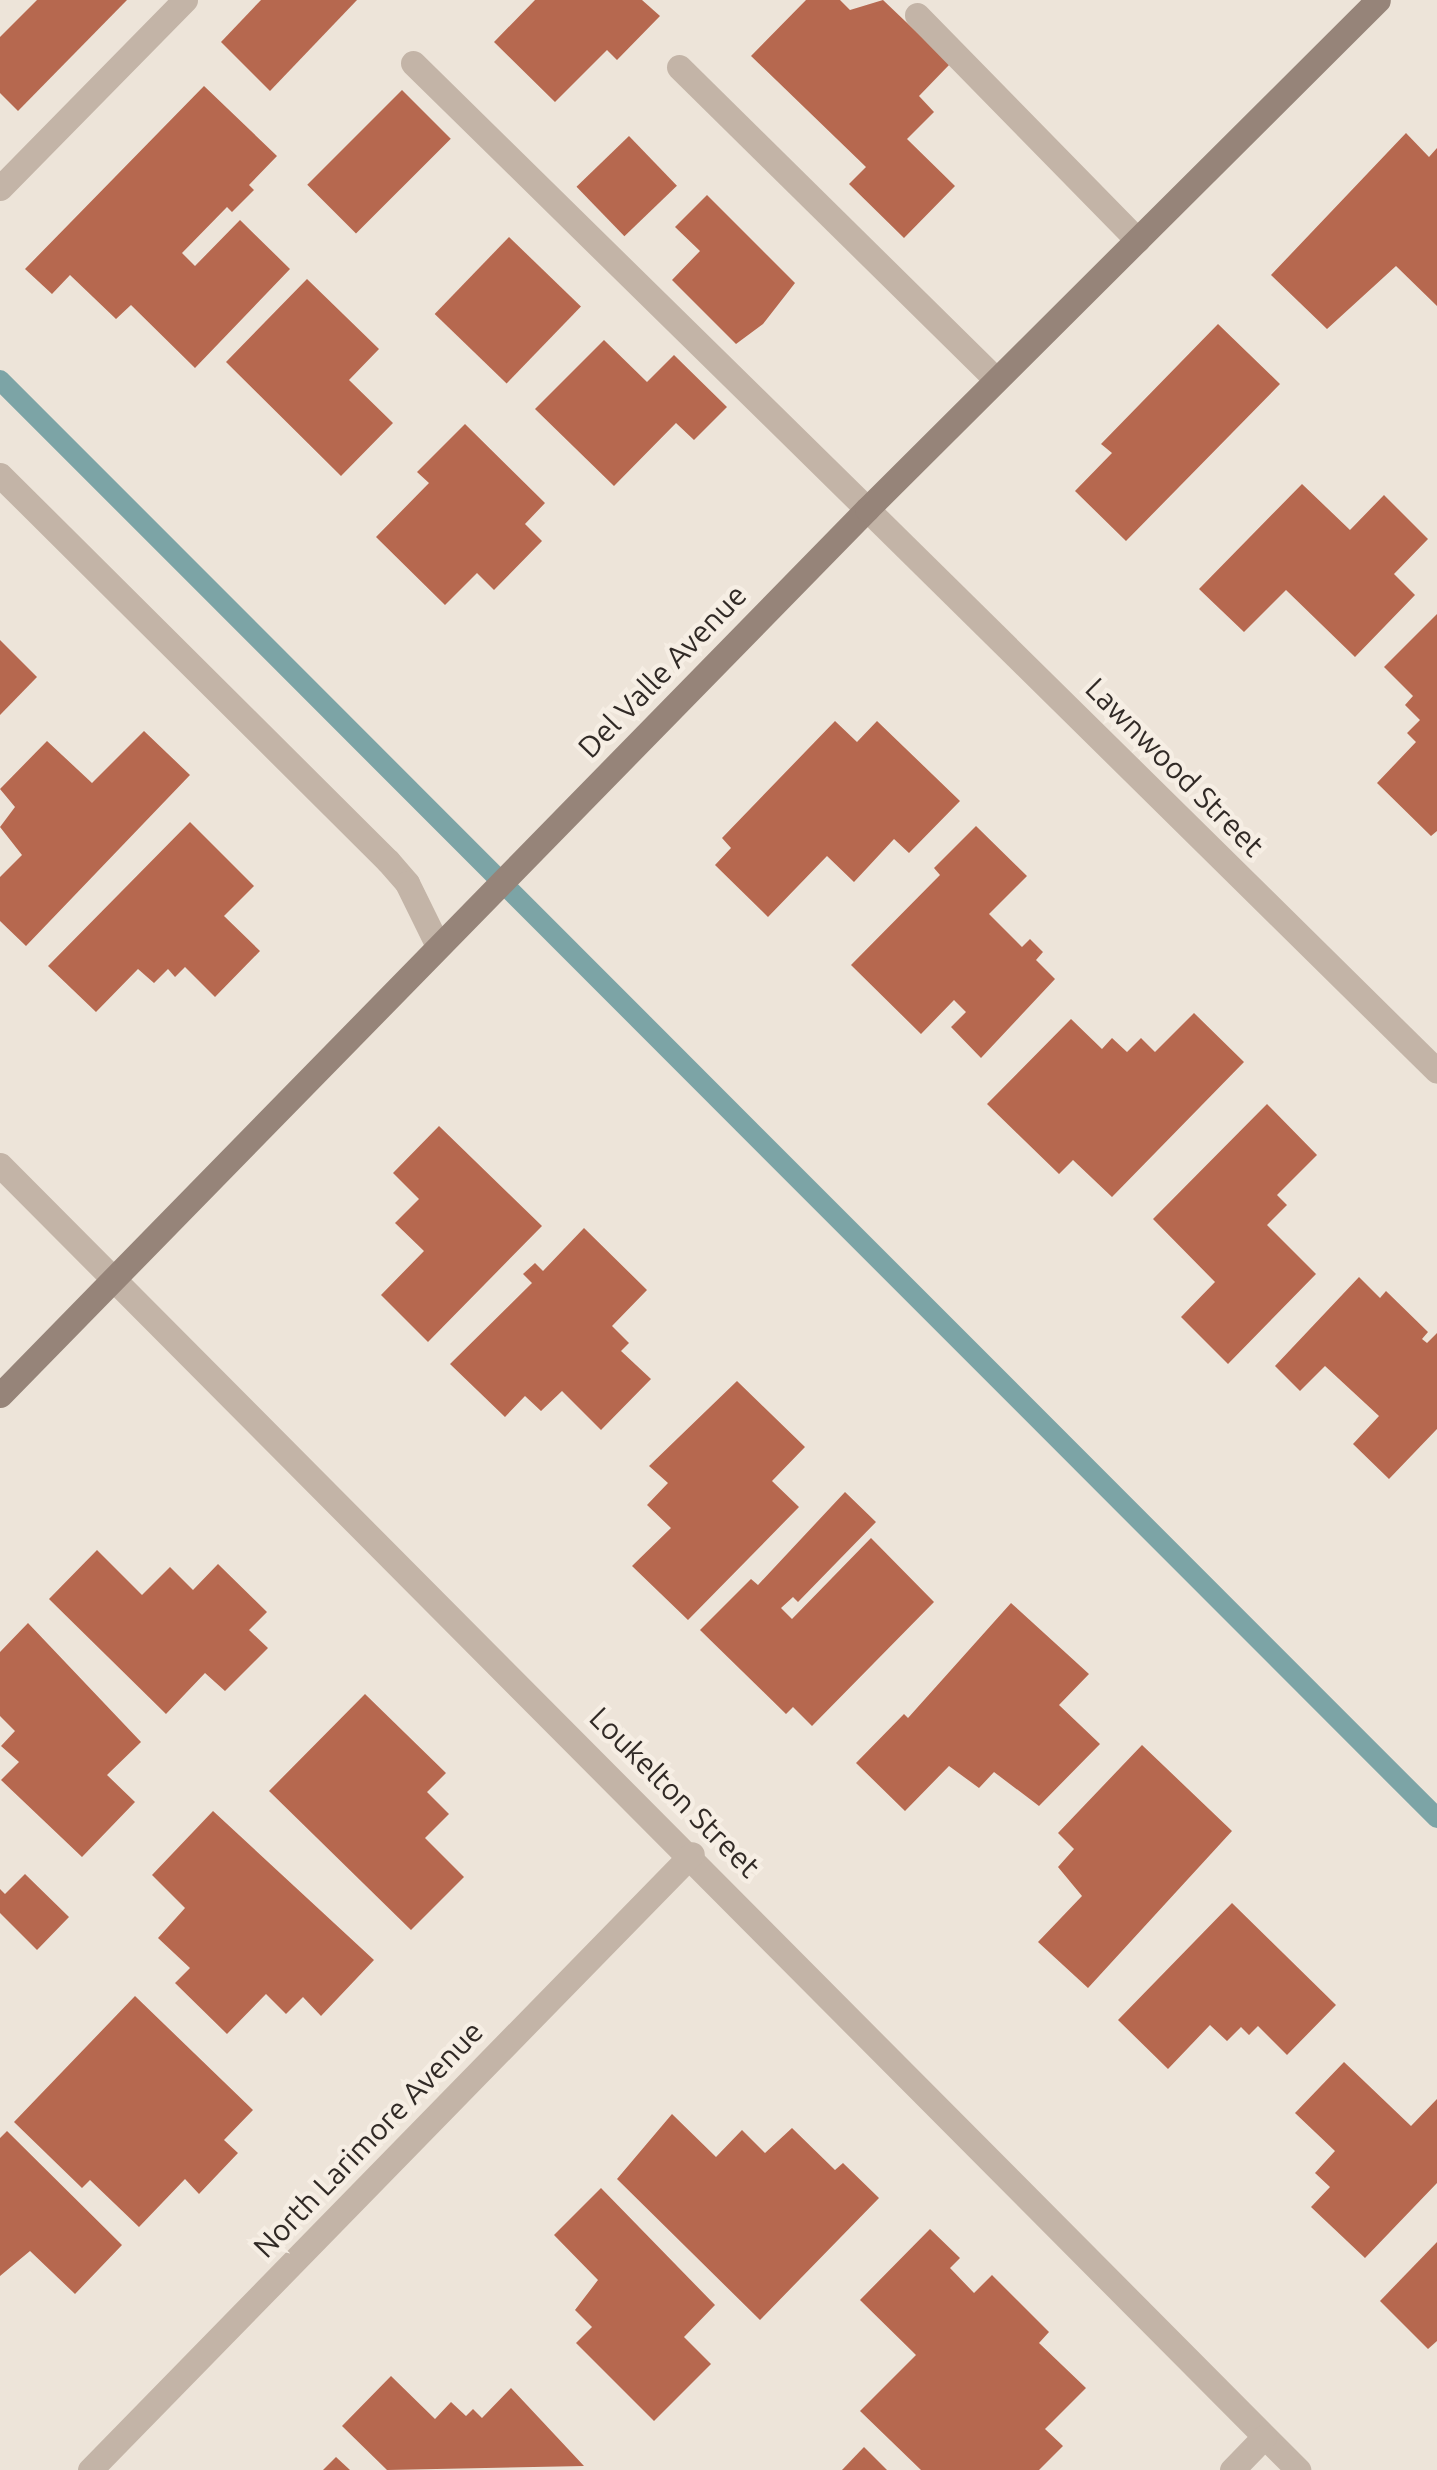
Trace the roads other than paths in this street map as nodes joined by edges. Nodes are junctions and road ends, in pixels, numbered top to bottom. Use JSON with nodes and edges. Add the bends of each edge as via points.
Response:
{"nodes":[{"id":1,"x":186,"y":0,"type":"edge"},
{"id":2,"x":1378,"y":0,"type":"edge"},
{"id":3,"x":917,"y":16,"type":"dead end"},
{"id":4,"x":414,"y":63,"type":"dead end"},
{"id":5,"x":679,"y":67,"type":"dead end"},
{"id":6,"x":0,"y":188,"type":"edge"},
{"id":7,"x":1137,"y":240,"type":"junction"},
{"id":8,"x":996,"y":380,"type":"junction"},
{"id":9,"x":0,"y":476,"type":"edge"},
{"id":10,"x":867,"y":509,"type":"junction"},
{"id":11,"x":438,"y":946,"type":"junction"},
{"id":12,"x":1437,"y":1071,"type":"edge"},
{"id":13,"x":0,"y":1165,"type":"edge"},
{"id":14,"x":114,"y":1278,"type":"junction"},
{"id":15,"x":0,"y":1395,"type":"edge"},
{"id":16,"x":692,"y":1854,"type":"junction"},
{"id":17,"x":1264,"y":2437,"type":"junction"},
{"id":18,"x":90,"y":2470,"type":"edge"},
{"id":19,"x":1232,"y":2470,"type":"edge"},
{"id":20,"x":1298,"y":2470,"type":"edge"}],
"edges":[{"from":1,"to":6,"type":"street"},
{"from":2,"to":7,"type":"street","name":"Del Valle Avenue"},
{"from":3,"to":7,"type":"street"},
{"from":4,"to":10,"type":"street","name":"Lawnwood Street"},
{"from":5,"to":8,"type":"street"},
{"from":7,"to":8,"type":"street","name":"Del Valle Avenue"},
{"from":8,"to":10,"type":"street","name":"Del Valle Avenue"},
{"from":9,"to":11,"type":"street","via":[[388,861],[408,883]]},
{"from":10,"to":11,"type":"street","name":"Del Valle Avenue"},
{"from":10,"to":12,"type":"street","name":"Lawnwood Street"},
{"from":11,"to":14,"type":"street","name":"Del Valle Avenue"},
{"from":13,"to":14,"type":"street","name":"Loukelton Street"},
{"from":14,"to":15,"type":"street","name":"Del Valle Avenue"},
{"from":14,"to":16,"type":"street","name":"Loukelton Street"},
{"from":16,"to":17,"type":"street","name":"Loukelton Street"},
{"from":16,"to":18,"type":"street","name":"North Larimore Avenue"},
{"from":17,"to":19,"type":"street"},
{"from":17,"to":20,"type":"street","name":"Loukelton Street"}]}
